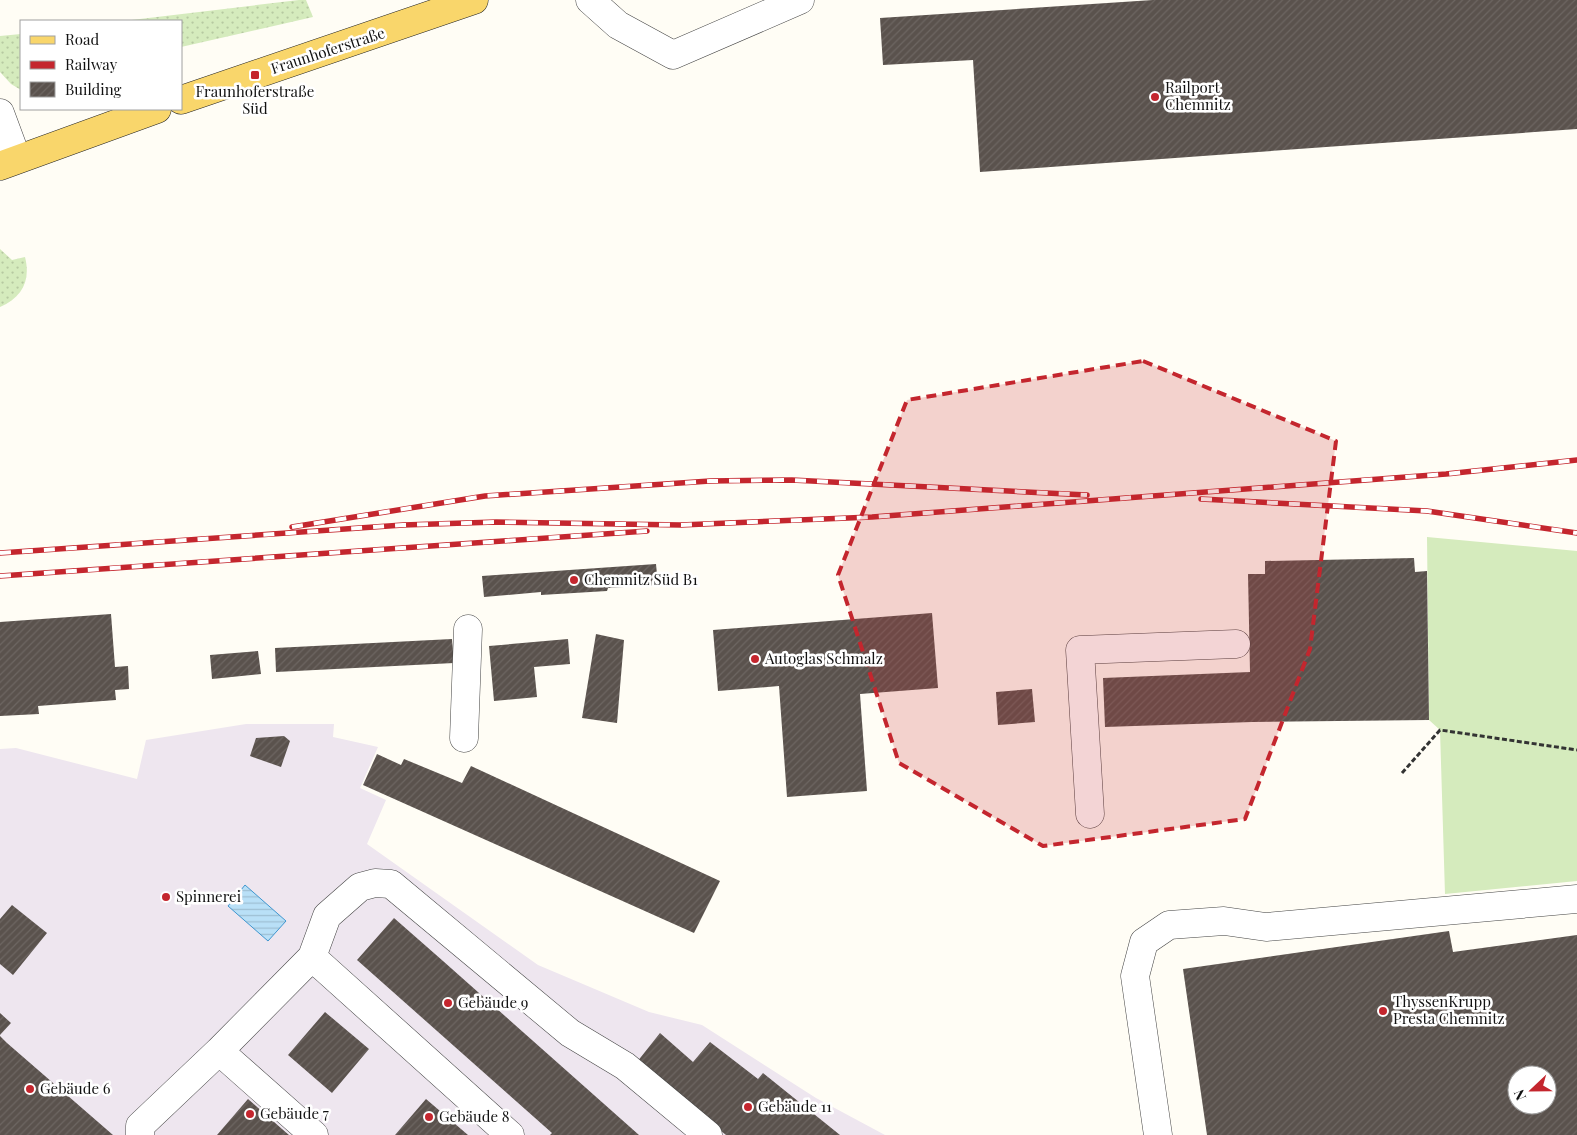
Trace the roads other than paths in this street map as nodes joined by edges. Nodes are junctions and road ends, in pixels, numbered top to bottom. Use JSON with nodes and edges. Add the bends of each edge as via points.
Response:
{"nodes":[{"id":1,"x":474,"y":0,"type":"edge"},
{"id":2,"x":590,"y":0,"type":"edge"},
{"id":3,"x":800,"y":0,"type":"edge"},
{"id":4,"x":182,"y":100,"type":"edge"},
{"id":5,"x":154,"y":110,"type":"edge"},
{"id":6,"x":0,"y":112,"type":"edge"},
{"id":7,"x":8,"y":162,"type":"edge"},
{"id":8,"x":468,"y":629,"type":"dead end"},
{"id":9,"x":1236,"y":644,"type":"dead end"},
{"id":10,"x":464,"y":738,"type":"dead end"},
{"id":11,"x":1090,"y":814,"type":"dead end"},
{"id":12,"x":1577,"y":899,"type":"edge"},
{"id":13,"x":312,"y":957,"type":"junction"},
{"id":14,"x":219,"y":1051,"type":"junction"},
{"id":15,"x":140,"y":1135,"type":"edge"},
{"id":16,"x":314,"y":1135,"type":"edge"},
{"id":17,"x":510,"y":1135,"type":"edge"},
{"id":18,"x":708,"y":1135,"type":"edge"},
{"id":19,"x":1158,"y":1135,"type":"edge"}],
"edges":[{"from":1,"to":4,"type":"main road","name":"Fraunhoferstraße"},
{"from":2,"to":3,"type":"street","via":[[618,25],[673,55]]},
{"from":5,"to":7,"type":"main road"},
{"from":6,"to":7,"type":"street"},
{"from":8,"to":10,"type":"street"},
{"from":9,"to":11,"type":"street","via":[[1080,650]]},
{"from":12,"to":19,"type":"street","via":[[1266,927],[1224,921],[1169,925],[1144,942],[1135,976]]},
{"from":13,"to":14,"type":"street"},
{"from":13,"to":17,"type":"street"},
{"from":13,"to":18,"type":"street","via":[[327,916],[360,886],[391,884],[570,1033],[625,1066]]},
{"from":14,"to":15,"type":"street","via":[[140,1126]]},
{"from":14,"to":16,"type":"street"}]}
